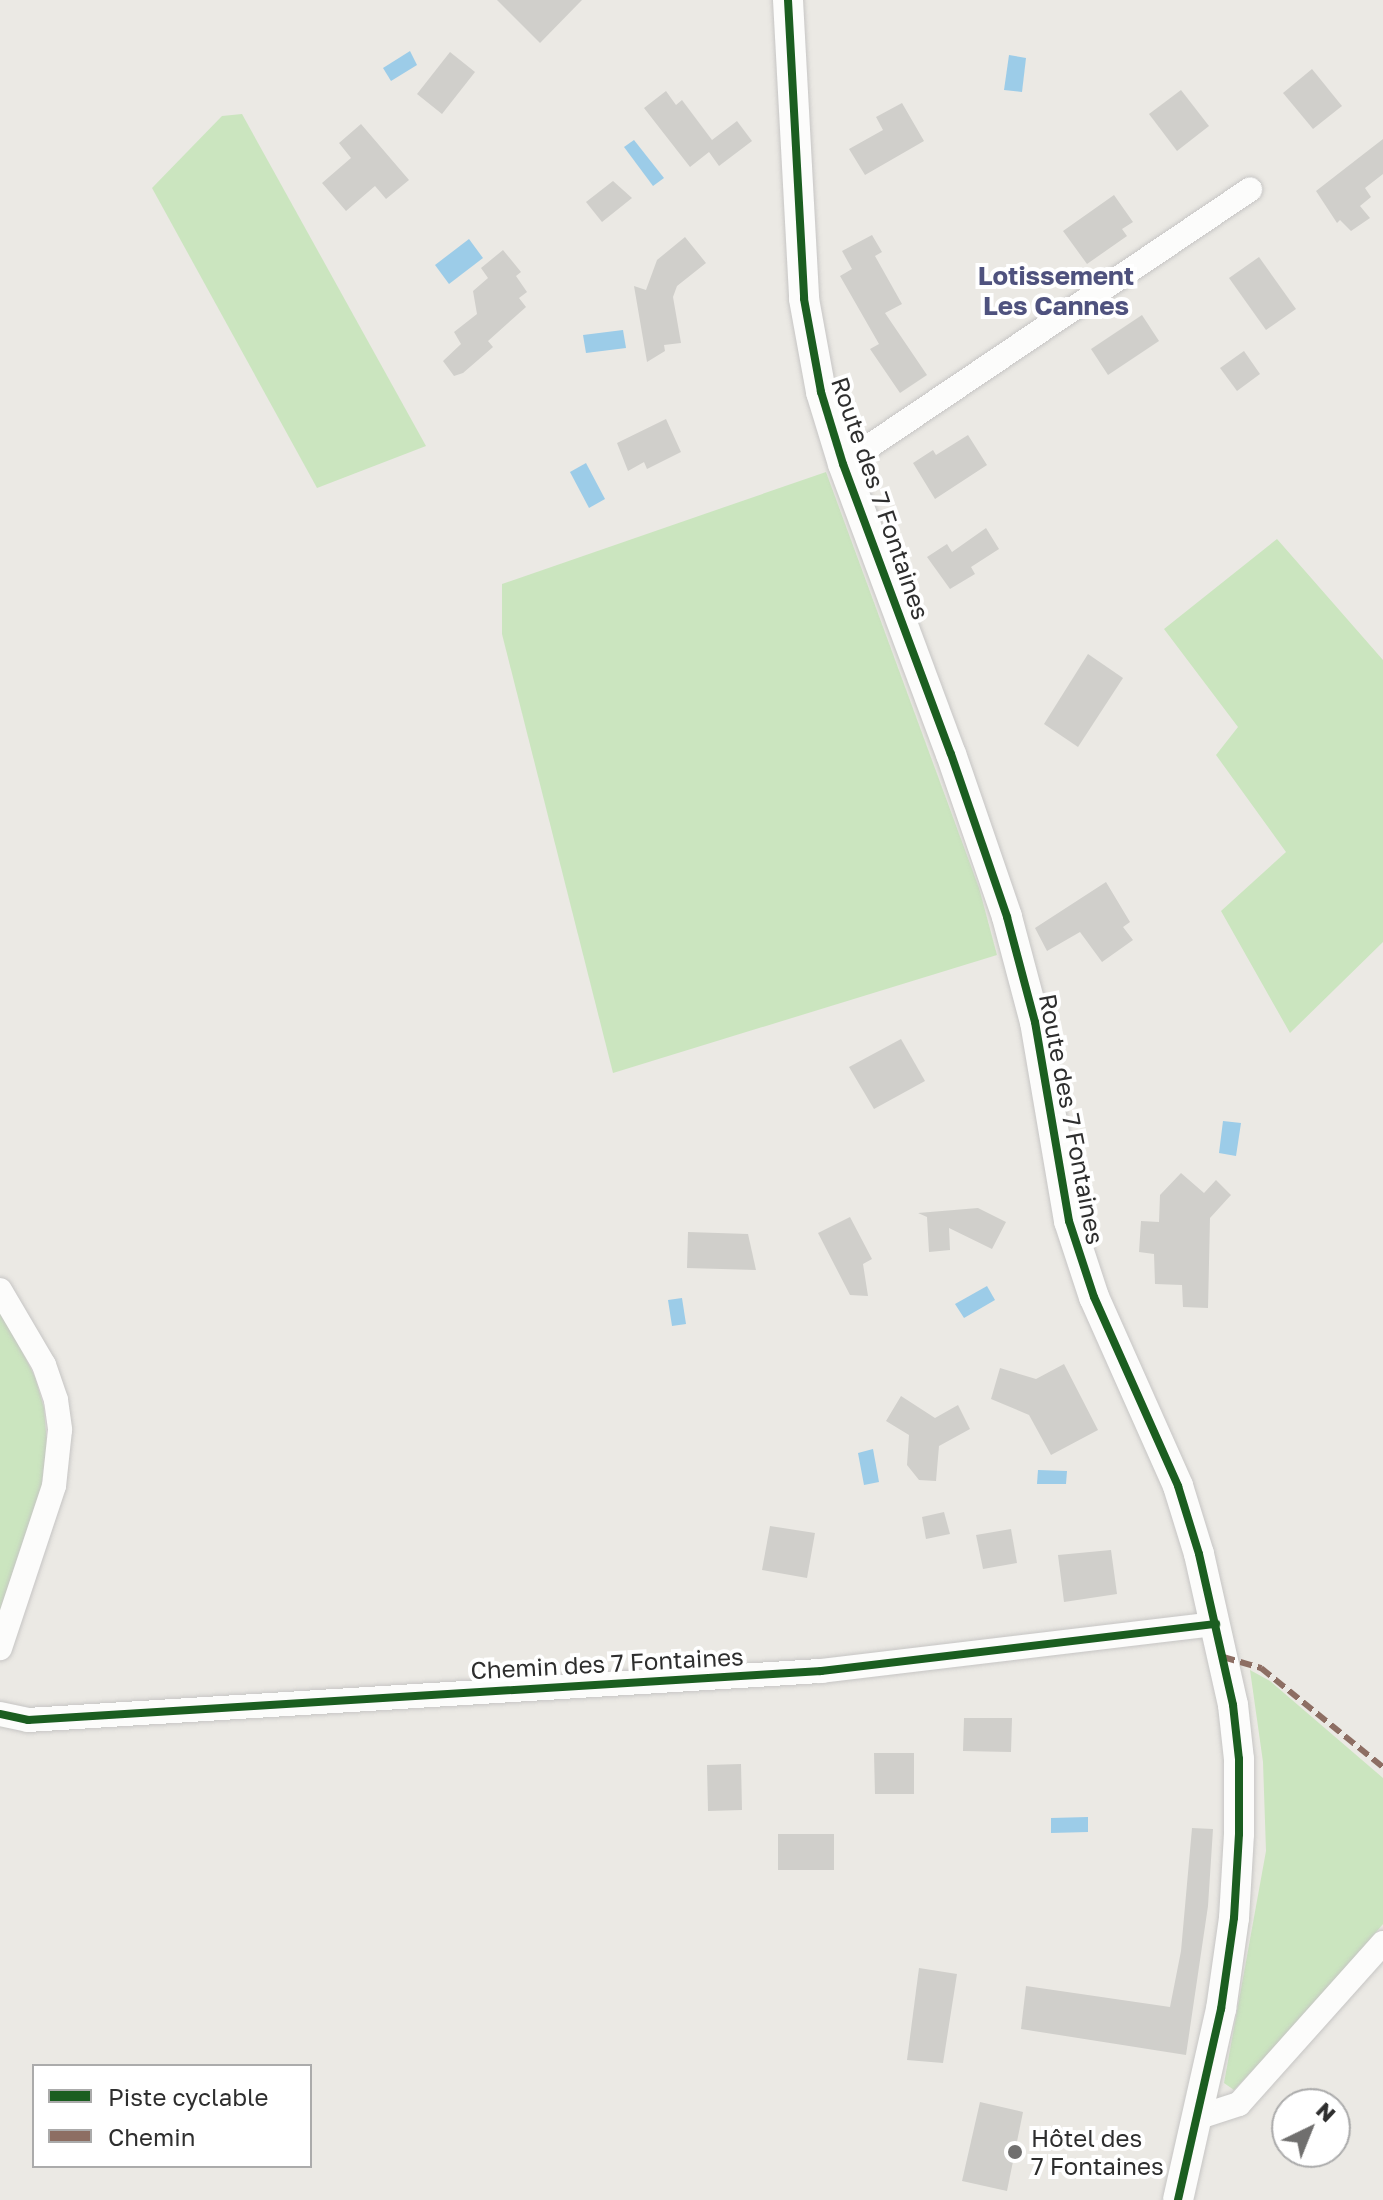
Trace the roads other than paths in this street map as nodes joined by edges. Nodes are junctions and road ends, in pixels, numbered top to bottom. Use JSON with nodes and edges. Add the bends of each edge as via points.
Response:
{"nodes":[{"id":1,"x":788,"y":0,"type":"edge"},
{"id":2,"x":1250,"y":189,"type":"dead end"},
{"id":3,"x":843,"y":464,"type":"junction"},
{"id":4,"x":0,"y":1290,"type":"edge"},
{"id":5,"x":1216,"y":1624,"type":"junction"},
{"id":6,"x":0,"y":1648,"type":"edge"},
{"id":7,"x":0,"y":1714,"type":"edge"},
{"id":8,"x":1383,"y":1943,"type":"edge"},
{"id":9,"x":1199,"y":2117,"type":"junction"},
{"id":10,"x":1178,"y":2200,"type":"edge"}],
"edges":[{"from":1,"to":3,"type":"street","name":"Route des 7 Fontaines","via":[[804,299],[821,392]]},
{"from":2,"to":3,"type":"street"},
{"from":3,"to":5,"type":"street","name":"Route des 7 Fontaines","via":[[1007,917],[1035,1022],[1080,1259],[1178,1486]]},
{"from":4,"to":6,"type":"street","via":[[44,1365],[60,1430],[54,1486]]},
{"from":5,"to":7,"type":"street","name":"Chemin des 7 Fontaines","via":[[821,1671],[28,1720]]},
{"from":5,"to":9,"type":"street","name":"Route des 7 Fontaines","via":[[1239,1759],[1239,1834],[1226,1979]]},
{"from":8,"to":9,"type":"street","via":[[1239,2104]]},
{"from":9,"to":10,"type":"street","name":"Route des 7 Fontaines"}]}
